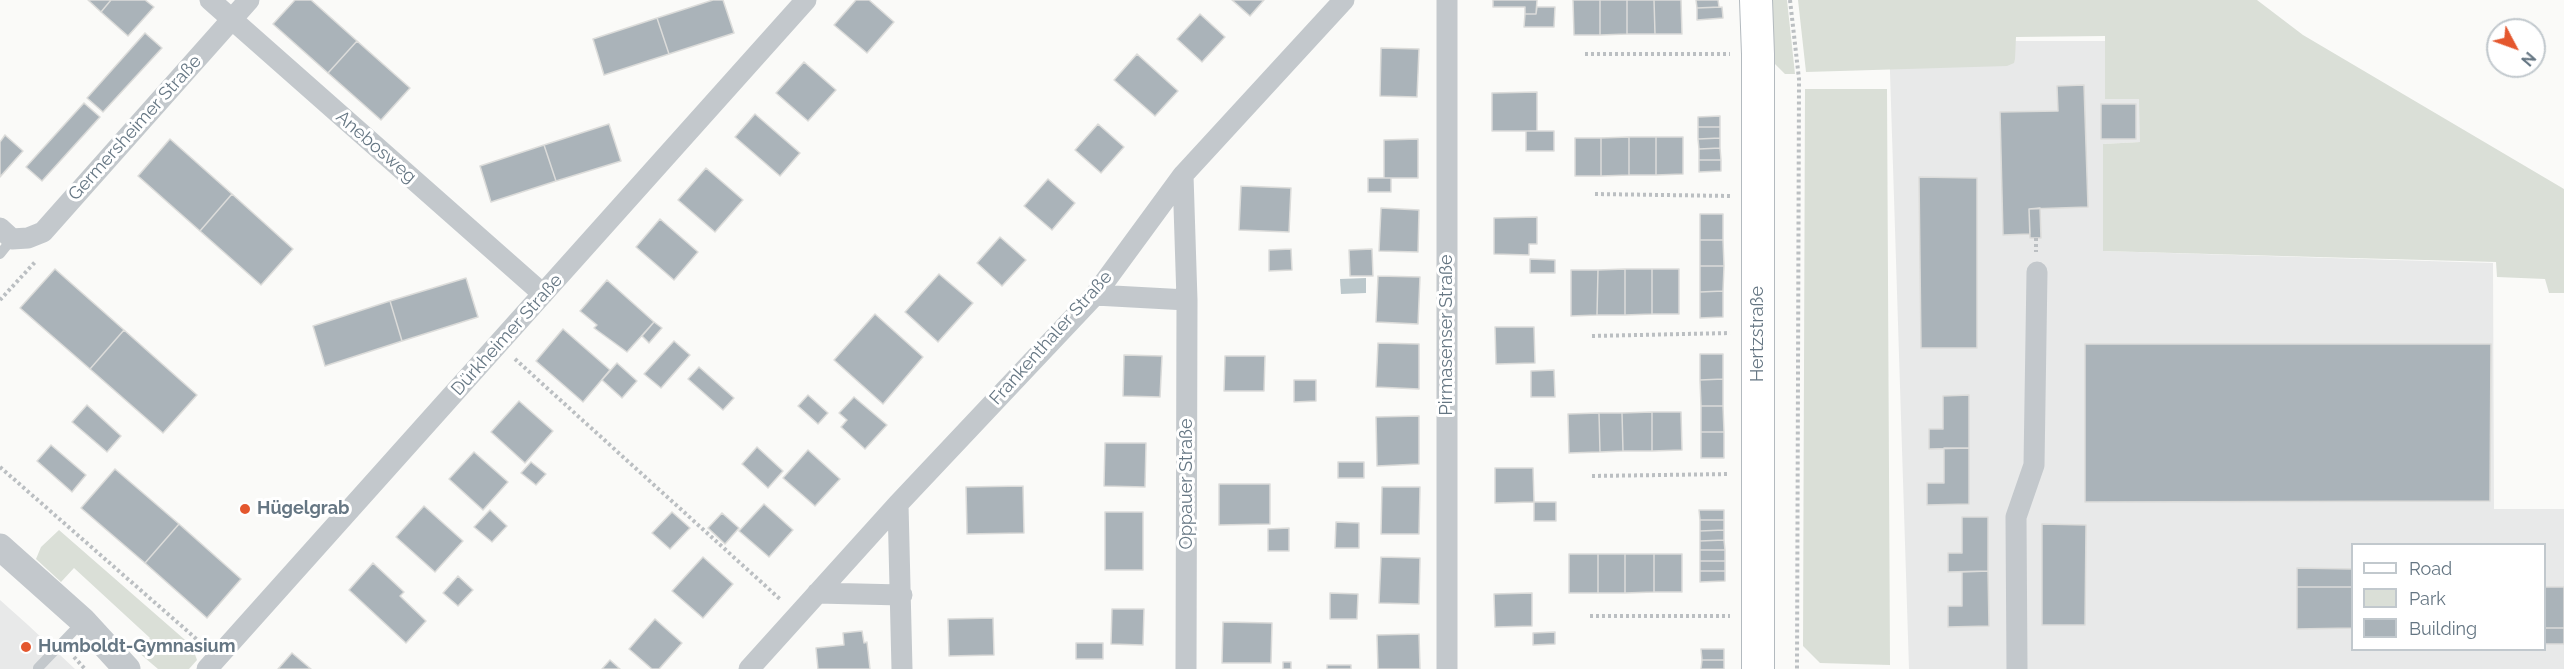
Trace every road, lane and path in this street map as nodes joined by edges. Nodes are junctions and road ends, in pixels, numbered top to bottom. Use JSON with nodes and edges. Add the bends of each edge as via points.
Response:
{"nodes":[{"id":1,"x":210,"y":0,"type":"edge"},
{"id":2,"x":249,"y":0,"type":"edge"},
{"id":3,"x":806,"y":0,"type":"edge"},
{"id":4,"x":1344,"y":0,"type":"edge"},
{"id":5,"x":1446,"y":0,"type":"edge"},
{"id":6,"x":1756,"y":0,"type":"edge"},
{"id":7,"x":1790,"y":0,"type":"edge"},
{"id":8,"x":231,"y":20,"type":"junction"},
{"id":9,"x":1585,"y":54,"type":"dead end"},
{"id":10,"x":1758,"y":54,"type":"junction"},
{"id":11,"x":1183,"y":175,"type":"junction"},
{"id":12,"x":1595,"y":194,"type":"dead end"},
{"id":13,"x":1758,"y":197,"type":"junction"},
{"id":14,"x":43,"y":232,"type":"junction"},
{"id":15,"x":4,"y":240,"type":"edge"},
{"id":16,"x":2037,"y":272,"type":"dead end"},
{"id":17,"x":543,"y":294,"type":"junction"},
{"id":18,"x":1095,"y":295,"type":"junction"},
{"id":19,"x":0,"y":300,"type":"edge"},
{"id":20,"x":1187,"y":300,"type":"junction"},
{"id":21,"x":1757,"y":333,"type":"junction"},
{"id":22,"x":1592,"y":336,"type":"dead end"},
{"id":23,"x":499,"y":345,"type":"junction"},
{"id":24,"x":0,"y":466,"type":"edge"},
{"id":25,"x":1758,"y":473,"type":"junction"},
{"id":26,"x":1592,"y":476,"type":"dead end"},
{"id":27,"x":898,"y":504,"type":"junction"},
{"id":28,"x":0,"y":548,"type":"edge"},
{"id":29,"x":817,"y":593,"type":"junction"},
{"id":30,"x":902,"y":595,"type":"junction"},
{"id":31,"x":797,"y":615,"type":"junction"},
{"id":32,"x":1590,"y":616,"type":"dead end"},
{"id":33,"x":1758,"y":616,"type":"junction"},
{"id":34,"x":82,"y":621,"type":"junction"},
{"id":35,"x":62,"y":644,"type":"junction"},
{"id":36,"x":212,"y":664,"type":"edge"},
{"id":37,"x":38,"y":668,"type":"edge"},
{"id":38,"x":85,"y":669,"type":"edge"},
{"id":39,"x":127,"y":669,"type":"edge"},
{"id":40,"x":749,"y":669,"type":"edge"},
{"id":41,"x":902,"y":669,"type":"edge"},
{"id":42,"x":1186,"y":669,"type":"edge"},
{"id":43,"x":1447,"y":669,"type":"edge"},
{"id":44,"x":1758,"y":669,"type":"edge"},
{"id":45,"x":1797,"y":669,"type":"edge"},
{"id":46,"x":2017,"y":669,"type":"edge"}],
"edges":[{"from":1,"to":8,"type":"street","name":"Anebosweg"},
{"from":2,"to":8,"type":"street","name":"Germersheimer Straße"},
{"from":3,"to":17,"type":"street","name":"Dürkheimer Straße"},
{"from":4,"to":11,"type":"street","name":"Frankenthaler Straße"},
{"from":5,"to":43,"type":"street","name":"Pirmasenser Straße"},
{"from":6,"to":10,"type":"main road","name":"Hertzstraße"},
{"from":7,"to":45,"type":"path","via":[[1800,79]]},
{"from":8,"to":14,"type":"street","name":"Germersheimer Straße"},
{"from":8,"to":17,"type":"street","name":"Anebosweg"},
{"from":9,"to":10,"type":"path"},
{"from":10,"to":13,"type":"main road","name":"Hertzstraße"},
{"from":11,"to":18,"type":"street","name":"Frankenthaler Straße"},
{"from":11,"to":20,"type":"street","name":"Oppauer Straße"},
{"from":12,"to":13,"type":"path"},
{"from":13,"to":21,"type":"main road","name":"Hertzstraße"},
{"from":14,"to":15,"type":"street"},
{"from":14,"to":19,"type":"path","via":[[46,249]]},
{"from":16,"to":46,"type":"street","via":[[2034,465],[2016,517]]},
{"from":17,"to":23,"type":"street","name":"Dürkheimer Straße"},
{"from":18,"to":20,"type":"street"},
{"from":18,"to":27,"type":"street","name":"Frankenthaler Straße"},
{"from":20,"to":42,"type":"street","name":"Oppauer Straße"},
{"from":21,"to":22,"type":"path"},
{"from":21,"to":25,"type":"main road","name":"Hertzstraße"},
{"from":23,"to":31,"type":"path"},
{"from":23,"to":36,"type":"street","name":"Dürkheimer Straße"},
{"from":24,"to":36,"type":"path","via":[[144,592]]},
{"from":25,"to":26,"type":"path"},
{"from":25,"to":33,"type":"main road","name":"Hertzstraße"},
{"from":27,"to":29,"type":"street","name":"Frankenthaler Straße"},
{"from":27,"to":30,"type":"street"},
{"from":28,"to":34,"type":"street"},
{"from":29,"to":30,"type":"street"},
{"from":29,"to":31,"type":"street","name":"Frankenthaler Straße"},
{"from":30,"to":41,"type":"street"},
{"from":31,"to":40,"type":"street","name":"Frankenthaler Straße"},
{"from":32,"to":33,"type":"path"},
{"from":33,"to":44,"type":"main road","name":"Hertzstraße"},
{"from":34,"to":35,"type":"lane"},
{"from":34,"to":39,"type":"street"},
{"from":35,"to":37,"type":"lane"},
{"from":35,"to":38,"type":"path"}]}
